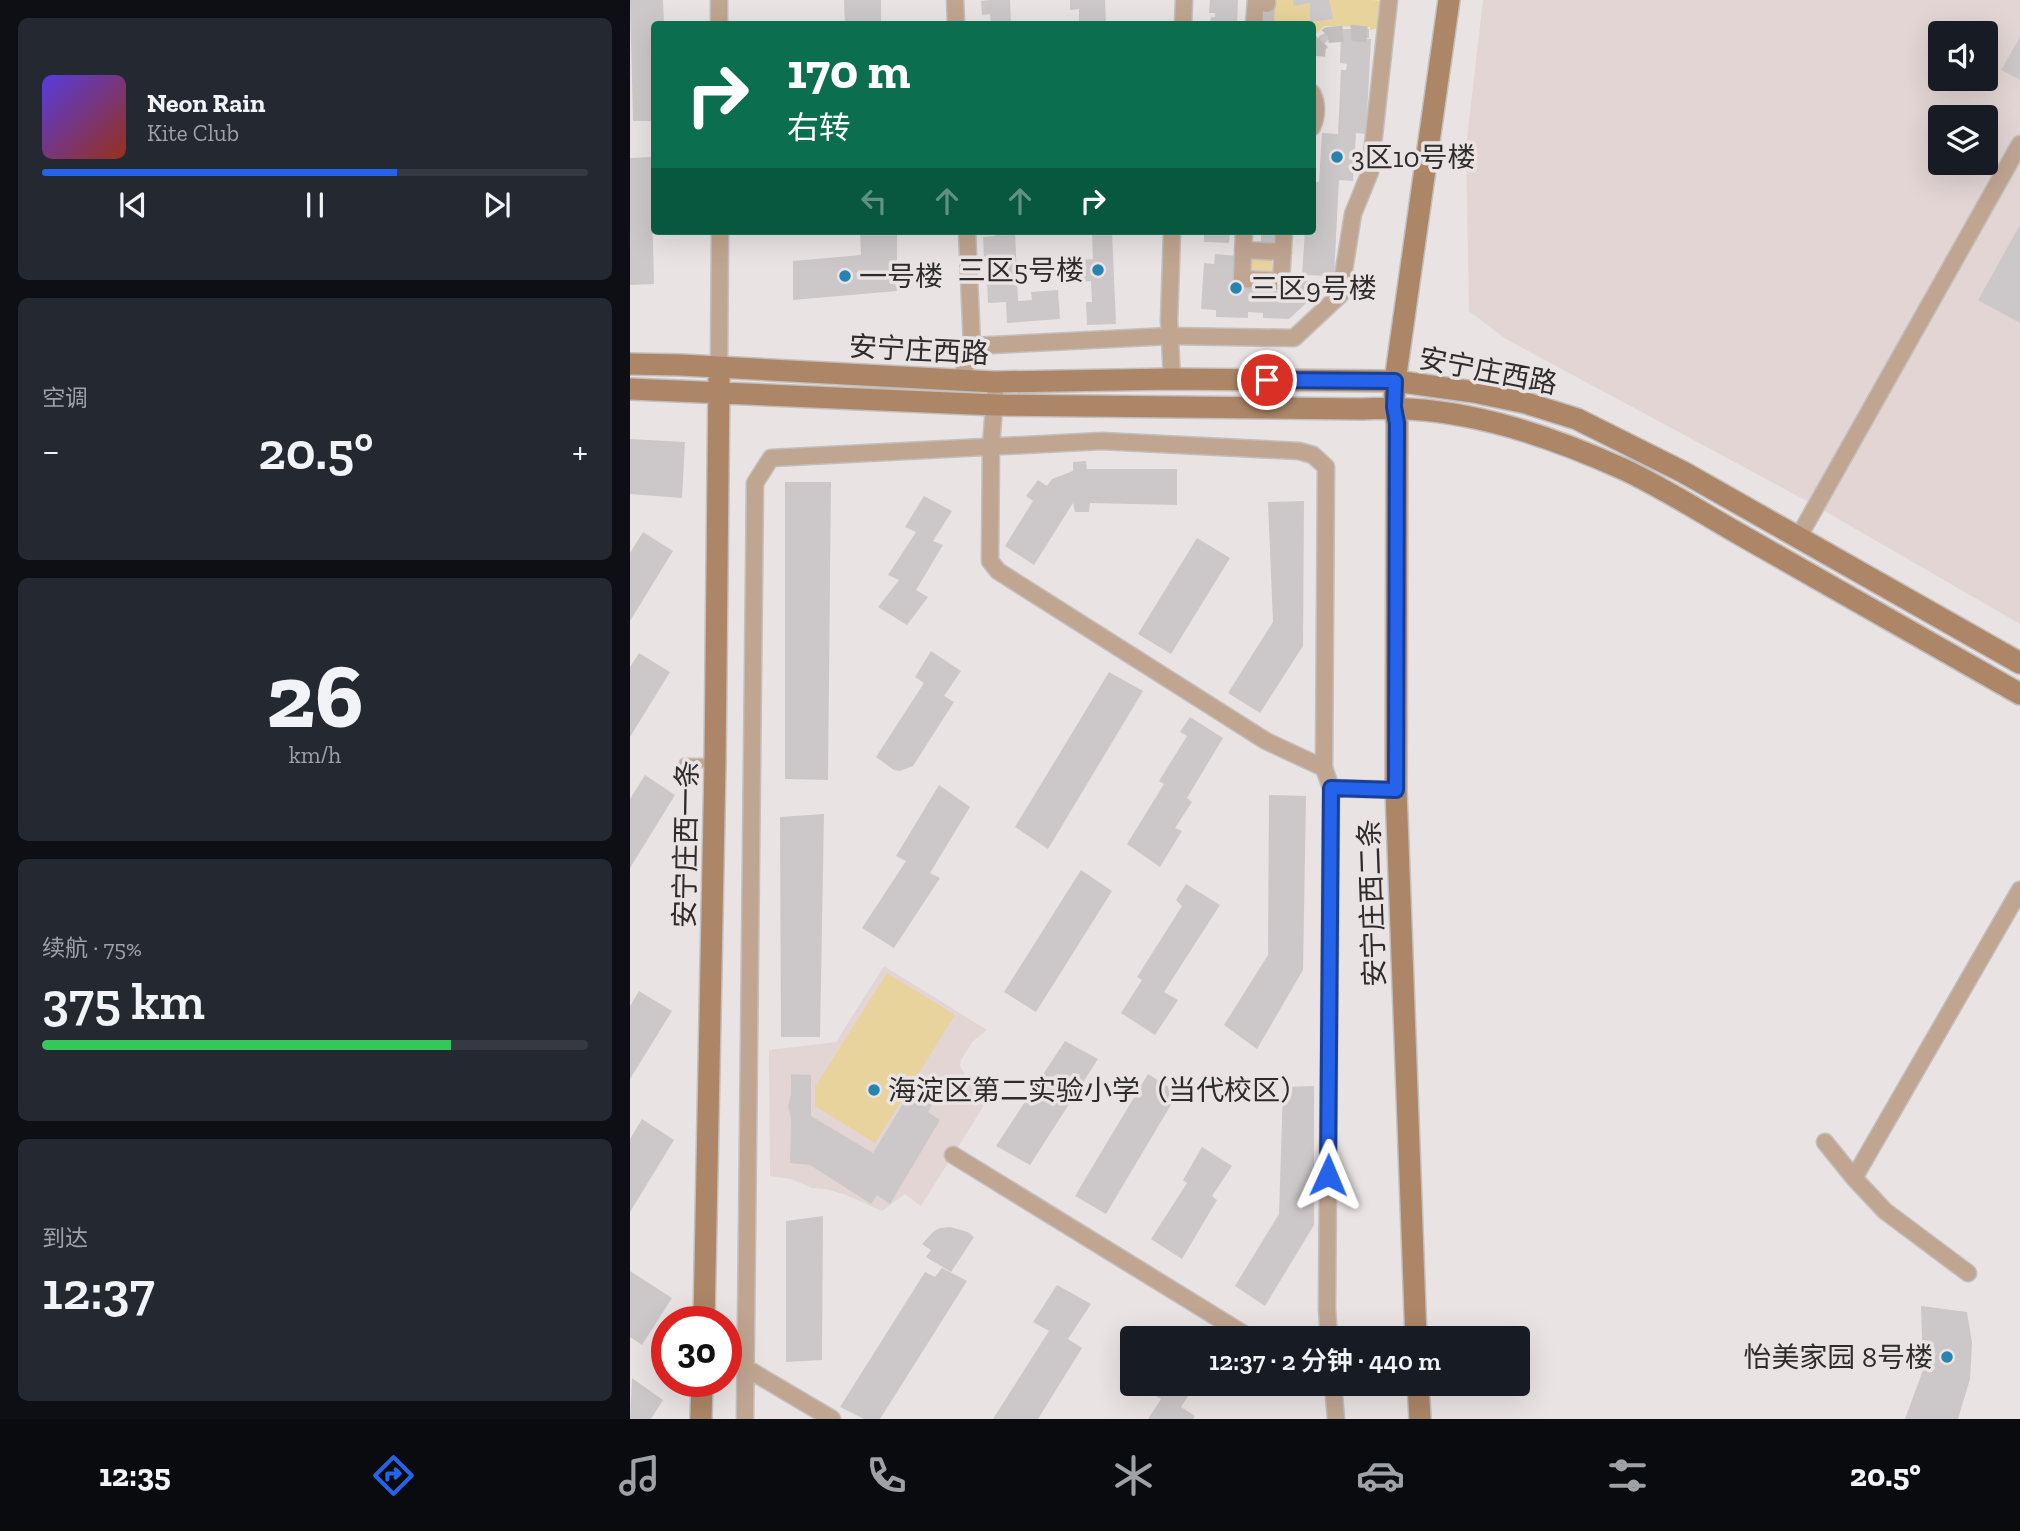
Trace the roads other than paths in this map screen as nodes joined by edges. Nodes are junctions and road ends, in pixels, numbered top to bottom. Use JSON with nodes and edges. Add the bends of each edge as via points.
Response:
{"nodes":[{"id":1,"x":719,"y":0,"type":"edge"},
{"id":2,"x":955,"y":0,"type":"edge"},
{"id":3,"x":1184,"y":0,"type":"edge"},
{"id":4,"x":1389,"y":0,"type":"edge"},
{"id":5,"x":1449,"y":0,"type":"edge"},
{"id":6,"x":1263,"y":1,"type":"edge"},
{"id":7,"x":719,"y":21,"type":"edge"},
{"id":8,"x":957,"y":21,"type":"edge"},
{"id":9,"x":1183,"y":21,"type":"edge"},
{"id":10,"x":1255,"y":21,"type":"edge"},
{"id":11,"x":2020,"y":144,"type":"edge"},
{"id":12,"x":720,"y":235,"type":"edge"},
{"id":13,"x":967,"y":235,"type":"edge"},
{"id":14,"x":1172,"y":235,"type":"edge"},
{"id":15,"x":1244,"y":235,"type":"edge"},
{"id":16,"x":1284,"y":235,"type":"edge"},
{"id":17,"x":1243,"y":250,"type":"junction"},
{"id":18,"x":1283,"y":252,"type":"junction"},
{"id":19,"x":1170,"y":337,"type":"junction"},
{"id":20,"x":972,"y":346,"type":"junction"},
{"id":21,"x":630,"y":364,"type":"edge"},
{"id":22,"x":719,"y":367,"type":"junction"},
{"id":23,"x":1172,"y":379,"type":"junction"},
{"id":24,"x":961,"y":380,"type":"junction"},
{"id":25,"x":1395,"y":381,"type":"junction"},
{"id":26,"x":994,"y":382,"type":"junction"},
{"id":27,"x":630,"y":389,"type":"edge"},
{"id":28,"x":720,"y":392,"type":"junction"},
{"id":29,"x":996,"y":405,"type":"junction"},
{"id":30,"x":1394,"y":407,"type":"junction"},
{"id":31,"x":991,"y":446,"type":"junction"},
{"id":32,"x":1798,"y":538,"type":"junction"},
{"id":33,"x":2020,"y":663,"type":"edge"},
{"id":34,"x":2020,"y":694,"type":"edge"},
{"id":35,"x":684,"y":763,"type":"dead end"},
{"id":36,"x":715,"y":763,"type":"junction"},
{"id":37,"x":1324,"y":768,"type":"junction"},
{"id":38,"x":1331,"y":788,"type":"junction"},
{"id":39,"x":1396,"y":790,"type":"junction"},
{"id":40,"x":2020,"y":890,"type":"edge"},
{"id":41,"x":1825,"y":1142,"type":"dead end"},
{"id":42,"x":953,"y":1155,"type":"dead end"},
{"id":43,"x":1854,"y":1178,"type":"junction"},
{"id":44,"x":1968,"y":1273,"type":"dead end"},
{"id":45,"x":704,"y":1306,"type":"edge"},
{"id":46,"x":1231,"y":1326,"type":"edge"},
{"id":47,"x":1328,"y":1326,"type":"edge"},
{"id":48,"x":1416,"y":1326,"type":"edge"},
{"id":49,"x":746,"y":1368,"type":"junction"},
{"id":50,"x":1334,"y":1396,"type":"edge"},
{"id":51,"x":1419,"y":1396,"type":"edge"},
{"id":52,"x":702,"y":1397,"type":"edge"},
{"id":53,"x":701,"y":1419,"type":"edge"},
{"id":54,"x":745,"y":1419,"type":"edge"},
{"id":55,"x":832,"y":1419,"type":"edge"},
{"id":56,"x":1336,"y":1419,"type":"edge"},
{"id":57,"x":1420,"y":1419,"type":"edge"}],
"edges":[{"from":1,"to":7,"type":"street"},
{"from":2,"to":8,"type":"street"},
{"from":3,"to":9,"type":"street"},
{"from":4,"to":19,"type":"street","via":[[1378,35],[1370,172],[1353,214],[1340,295],[1294,338]]},
{"from":5,"to":25,"type":"main road","name":"安宁庄西二条"},
{"from":6,"to":10,"type":"street"},
{"from":11,"to":32,"type":"street"},
{"from":12,"to":22,"type":"street"},
{"from":13,"to":20,"type":"street"},
{"from":14,"to":19,"type":"street"},
{"from":15,"to":17,"type":"street"},
{"from":16,"to":18,"type":"street"},
{"from":17,"to":18,"type":"street"},
{"from":17,"to":18,"type":"street","via":[[1242,279],[1281,281]]},
{"from":19,"to":20,"type":"street"},
{"from":19,"to":23,"type":"street"},
{"from":20,"to":24,"type":"street"},
{"from":21,"to":22,"type":"main road","name":"安宁庄西路"},
{"from":22,"to":24,"type":"main road","name":"安宁庄西路"},
{"from":22,"to":28,"type":"main road","name":"安宁庄西一条"},
{"from":23,"to":25,"type":"main road","name":"安宁庄西路"},
{"from":23,"to":26,"type":"main road","name":"安宁庄西路"},
{"from":24,"to":26,"type":"main road","name":"安宁庄西路"},
{"from":25,"to":30,"type":"main road","name":"安宁庄西二条"},
{"from":25,"to":32,"type":"main road","name":"安宁庄西路","via":[[1474,392],[1577,419],[1683,472]]},
{"from":26,"to":29,"type":"street"},
{"from":27,"to":28,"type":"main road","name":"安宁庄西路"},
{"from":28,"to":29,"type":"main road","name":"安宁庄西路"},
{"from":28,"to":36,"type":"main road","name":"安宁庄西一条"},
{"from":29,"to":30,"type":"main road","name":"安宁庄西路"},
{"from":29,"to":31,"type":"street"},
{"from":30,"to":34,"type":"main road","name":"安宁庄西路","via":[[1510,426],[1625,470]]},
{"from":30,"to":39,"type":"main road","name":"安宁庄西二条"},
{"from":31,"to":37,"type":"street","via":[[990,561],[998,571],[1266,741]]},
{"from":31,"to":37,"type":"street","via":[[1102,441],[1299,451],[1313,455],[1326,467]]},
{"from":31,"to":49,"type":"street","via":[[771,458],[755,483]]},
{"from":32,"to":33,"type":"main road","name":"安宁庄西路"},
{"from":35,"to":36,"type":"lane"},
{"from":36,"to":45,"type":"main road","name":"安宁庄西一条"},
{"from":37,"to":38,"type":"street"},
{"from":38,"to":39,"type":"street"},
{"from":38,"to":47,"type":"street"},
{"from":39,"to":48,"type":"main road","name":"安宁庄西二条"},
{"from":40,"to":43,"type":"street"},
{"from":41,"to":43,"type":"street"},
{"from":42,"to":46,"type":"street"},
{"from":43,"to":44,"type":"street","via":[[1885,1211]]},
{"from":49,"to":54,"type":"street"},
{"from":49,"to":55,"type":"street"},
{"from":50,"to":56,"type":"street"},
{"from":51,"to":57,"type":"main road"},
{"from":52,"to":53,"type":"main road"}]}
